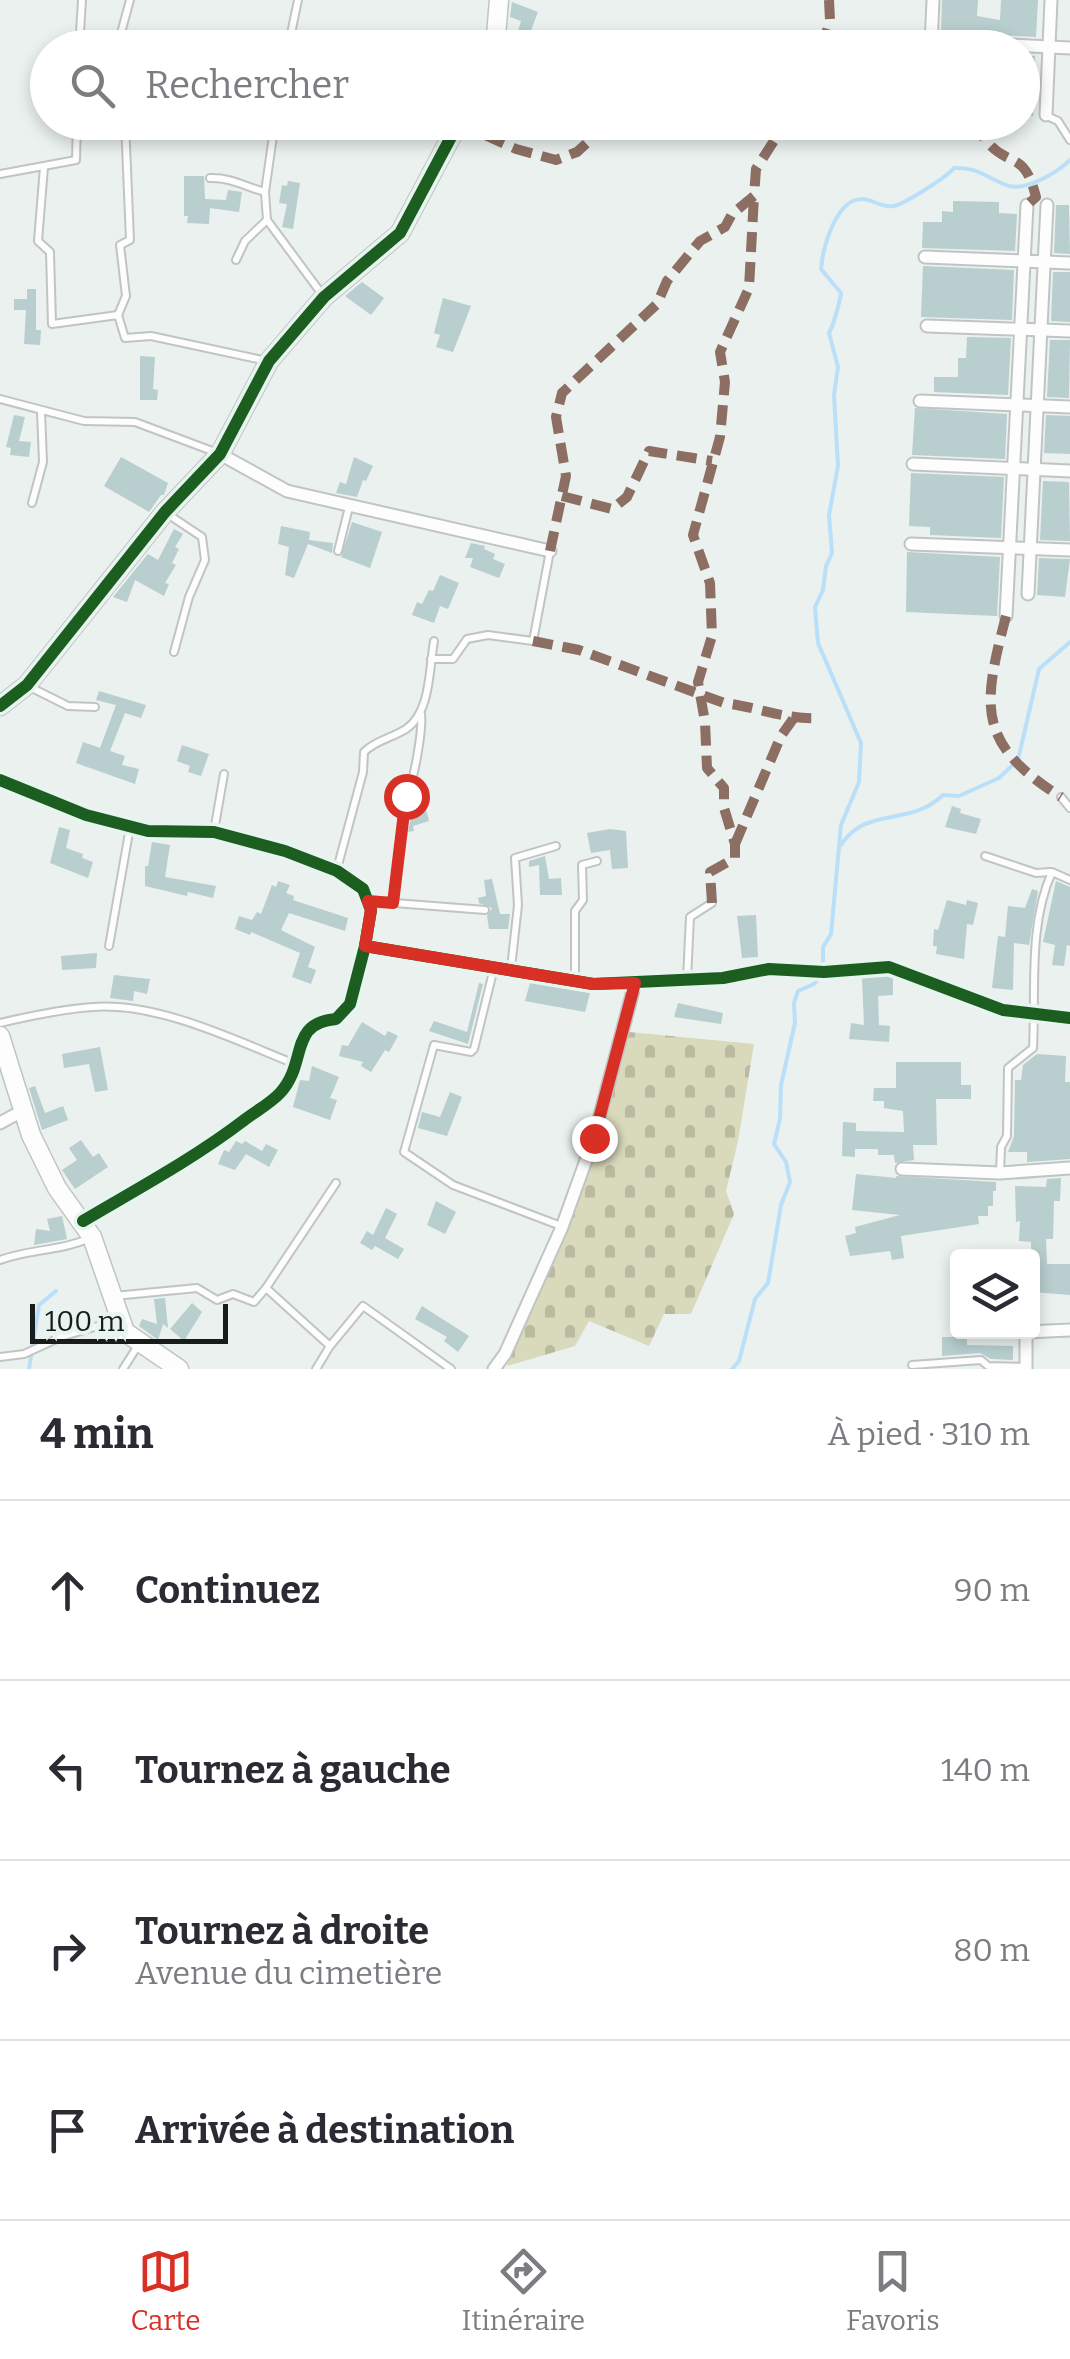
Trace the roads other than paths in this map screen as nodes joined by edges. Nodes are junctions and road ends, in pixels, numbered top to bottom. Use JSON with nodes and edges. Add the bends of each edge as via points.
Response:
{"nodes":[{"id":1,"x":82,"y":0,"type":"edge"},
{"id":2,"x":130,"y":0,"type":"edge"},
{"id":3,"x":298,"y":0,"type":"edge"},
{"id":4,"x":499,"y":0,"type":"edge"},
{"id":5,"x":933,"y":0,"type":"edge"},
{"id":6,"x":1051,"y":0,"type":"edge"},
{"id":7,"x":80,"y":30,"type":"edge"},
{"id":8,"x":122,"y":30,"type":"edge"},
{"id":9,"x":292,"y":30,"type":"edge"},
{"id":10,"x":496,"y":30,"type":"edge"},
{"id":11,"x":932,"y":30,"type":"edge"},
{"id":12,"x":1040,"y":46,"type":"edge"},
{"id":13,"x":1049,"y":46,"type":"junction"},
{"id":14,"x":1070,"y":48,"type":"edge"},
{"id":15,"x":1046,"y":115,"type":"joint"},
{"id":16,"x":77,"y":140,"type":"edge"},
{"id":17,"x":126,"y":140,"type":"edge"},
{"id":18,"x":272,"y":140,"type":"edge"},
{"id":19,"x":449,"y":140,"type":"edge"},
{"id":20,"x":1070,"y":140,"type":"edge"},
{"id":21,"x":44,"y":167,"type":"junction"},
{"id":22,"x":0,"y":174,"type":"edge"},
{"id":23,"x":210,"y":178,"type":"dead end"},
{"id":24,"x":265,"y":192,"type":"junction"},
{"id":25,"x":1027,"y":205,"type":"dead end"},
{"id":26,"x":1047,"y":206,"type":"dead end"},
{"id":27,"x":267,"y":220,"type":"junction"},
{"id":28,"x":925,"y":257,"type":"dead end"},
{"id":29,"x":236,"y":260,"type":"dead end"},
{"id":30,"x":1024,"y":262,"type":"junction"},
{"id":31,"x":1044,"y":262,"type":"junction"},
{"id":32,"x":1070,"y":263,"type":"edge"},
{"id":33,"x":324,"y":297,"type":"junction"},
{"id":34,"x":118,"y":315,"type":"junction"},
{"id":35,"x":927,"y":326,"type":"dead end"},
{"id":36,"x":1020,"y":330,"type":"junction"},
{"id":37,"x":1040,"y":330,"type":"junction"},
{"id":38,"x":1070,"y":331,"type":"edge"},
{"id":39,"x":269,"y":361,"type":"junction"},
{"id":40,"x":0,"y":400,"type":"edge"},
{"id":41,"x":920,"y":402,"type":"dead end"},
{"id":42,"x":1016,"y":405,"type":"junction"},
{"id":43,"x":1037,"y":406,"type":"junction"},
{"id":44,"x":1070,"y":407,"type":"edge"},
{"id":45,"x":42,"y":410,"type":"junction"},
{"id":46,"x":220,"y":454,"type":"junction"},
{"id":47,"x":913,"y":464,"type":"dead end"},
{"id":48,"x":1013,"y":469,"type":"junction"},
{"id":49,"x":1034,"y":470,"type":"junction"},
{"id":50,"x":1070,"y":471,"type":"edge"},
{"id":51,"x":32,"y":503,"type":"dead end"},
{"id":52,"x":349,"y":506,"type":"junction"},
{"id":53,"x":165,"y":512,"type":"junction"},
{"id":54,"x":910,"y":544,"type":"dead end"},
{"id":55,"x":1009,"y":548,"type":"junction"},
{"id":56,"x":1030,"y":549,"type":"junction"},
{"id":57,"x":1070,"y":550,"type":"edge"},
{"id":58,"x":338,"y":551,"type":"dead end"},
{"id":59,"x":550,"y":551,"type":"joint"},
{"id":60,"x":1028,"y":594,"type":"dead end"},
{"id":61,"x":1006,"y":616,"type":"dead end"},
{"id":62,"x":434,"y":642,"type":"dead end"},
{"id":63,"x":174,"y":652,"type":"dead end"},
{"id":64,"x":431,"y":659,"type":"junction"},
{"id":65,"x":27,"y":685,"type":"junction"},
{"id":66,"x":0,"y":706,"type":"edge"},
{"id":67,"x":95,"y":708,"type":"dead end"},
{"id":68,"x":421,"y":714,"type":"junction"},
{"id":69,"x":224,"y":774,"type":"dead end"},
{"id":70,"x":0,"y":780,"type":"edge"},
{"id":71,"x":1060,"y":797,"type":"dead end"},
{"id":72,"x":1070,"y":808,"type":"edge"},
{"id":73,"x":130,"y":826,"type":"junction"},
{"id":74,"x":214,"y":832,"type":"junction"},
{"id":75,"x":556,"y":846,"type":"dead end"},
{"id":76,"x":985,"y":856,"type":"dead end"},
{"id":77,"x":598,"y":861,"type":"dead end"},
{"id":78,"x":336,"y":871,"type":"junction"},
{"id":79,"x":1052,"y":872,"type":"junction"},
{"id":80,"x":1070,"y":880,"type":"edge"},
{"id":81,"x":368,"y":901,"type":"junction"},
{"id":82,"x":712,"y":902,"type":"dead end"},
{"id":83,"x":393,"y":903,"type":"junction"},
{"id":84,"x":485,"y":910,"type":"dead end"},
{"id":85,"x":109,"y":946,"type":"dead end"},
{"id":86,"x":365,"y":946,"type":"junction"},
{"id":87,"x":494,"y":967,"type":"junction"},
{"id":88,"x":510,"y":970,"type":"junction"},
{"id":89,"x":688,"y":980,"type":"junction"},
{"id":90,"x":576,"y":981,"type":"junction"},
{"id":91,"x":635,"y":983,"type":"junction"},
{"id":92,"x":1035,"y":1014,"type":"junction"},
{"id":93,"x":1070,"y":1018,"type":"edge"},
{"id":94,"x":0,"y":1023,"type":"edge"},
{"id":95,"x":0,"y":1036,"type":"edge"},
{"id":96,"x":296,"y":1064,"type":"junction"},
{"id":97,"x":24,"y":1110,"type":"junction"},
{"id":98,"x":0,"y":1123,"type":"edge"},
{"id":99,"x":1070,"y":1168,"type":"edge"},
{"id":100,"x":902,"y":1169,"type":"dead end"},
{"id":101,"x":1000,"y":1173,"type":"junction"},
{"id":102,"x":336,"y":1183,"type":"dead end"},
{"id":103,"x":562,"y":1226,"type":"junction"},
{"id":104,"x":88,"y":1229,"type":"junction"},
{"id":105,"x":0,"y":1260,"type":"edge"},
{"id":106,"x":266,"y":1288,"type":"junction"},
{"id":107,"x":112,"y":1296,"type":"junction"},
{"id":108,"x":119,"y":1319,"type":"junction"},
{"id":109,"x":1070,"y":1330,"type":"edge"},
{"id":110,"x":140,"y":1343,"type":"junction"},
{"id":111,"x":330,"y":1346,"type":"junction"},
{"id":112,"x":0,"y":1357,"type":"edge"},
{"id":113,"x":912,"y":1365,"type":"dead end"},
{"id":114,"x":988,"y":1368,"type":"edge"},
{"id":115,"x":1026,"y":1368,"type":"edge"},
{"id":116,"x":123,"y":1369,"type":"edge"},
{"id":117,"x":179,"y":1369,"type":"edge"},
{"id":118,"x":316,"y":1369,"type":"edge"},
{"id":119,"x":451,"y":1369,"type":"edge"},
{"id":120,"x":494,"y":1369,"type":"edge"}],
"edges":[{"from":1,"to":7,"type":"lane"},
{"from":2,"to":8,"type":"lane"},
{"from":3,"to":9,"type":"lane"},
{"from":4,"to":10,"type":"street"},
{"from":5,"to":11,"type":"street"},
{"from":6,"to":13,"type":"street"},
{"from":12,"to":13,"type":"street"},
{"from":13,"to":14,"type":"street"},
{"from":13,"to":15,"type":"street"},
{"from":15,"to":20,"type":"lane"},
{"from":16,"to":21,"type":"lane","via":[[76,160]]},
{"from":17,"to":34,"type":"lane","via":[[130,240],[120,245],[126,296]]},
{"from":18,"to":24,"type":"lane"},
{"from":19,"to":33,"type":"street","via":[[400,232]]},
{"from":21,"to":22,"type":"lane"},
{"from":21,"to":34,"type":"lane","via":[[38,240],[50,252],[52,324]]},
{"from":23,"to":24,"type":"lane"},
{"from":24,"to":27,"type":"lane"},
{"from":25,"to":30,"type":"street"},
{"from":26,"to":31,"type":"street"},
{"from":27,"to":29,"type":"lane","via":[[245,240]]},
{"from":27,"to":33,"type":"lane"},
{"from":28,"to":30,"type":"street"},
{"from":30,"to":31,"type":"street"},
{"from":30,"to":36,"type":"street"},
{"from":31,"to":32,"type":"street"},
{"from":31,"to":37,"type":"street"},
{"from":33,"to":39,"type":"street"},
{"from":34,"to":39,"type":"lane","via":[[125,338],[151,336]]},
{"from":35,"to":36,"type":"street"},
{"from":36,"to":37,"type":"street"},
{"from":36,"to":42,"type":"street"},
{"from":37,"to":38,"type":"street"},
{"from":37,"to":43,"type":"street"},
{"from":39,"to":46,"type":"street"},
{"from":40,"to":45,"type":"lane"},
{"from":41,"to":42,"type":"street"},
{"from":42,"to":43,"type":"street"},
{"from":42,"to":48,"type":"street"},
{"from":43,"to":44,"type":"street"},
{"from":43,"to":49,"type":"street"},
{"from":45,"to":46,"type":"lane","via":[[84,421],[135,422]]},
{"from":45,"to":51,"type":"lane","via":[[43,462]]},
{"from":46,"to":52,"type":"street","via":[[287,491]]},
{"from":46,"to":53,"type":"street"},
{"from":47,"to":48,"type":"street"},
{"from":48,"to":49,"type":"street"},
{"from":48,"to":55,"type":"street"},
{"from":49,"to":50,"type":"street"},
{"from":49,"to":56,"type":"street"},
{"from":52,"to":58,"type":"lane"},
{"from":52,"to":59,"type":"street"},
{"from":53,"to":63,"type":"lane","via":[[202,536],[205,560]]},
{"from":53,"to":65,"type":"street"},
{"from":54,"to":55,"type":"street"},
{"from":55,"to":56,"type":"street"},
{"from":55,"to":61,"type":"street"},
{"from":56,"to":57,"type":"street"},
{"from":56,"to":60,"type":"street"},
{"from":59,"to":64,"type":"lane","via":[[533,642],[468,638],[453,659]]},
{"from":62,"to":64,"type":"lane"},
{"from":64,"to":68,"type":"lane"},
{"from":65,"to":66,"type":"street"},
{"from":65,"to":67,"type":"lane","via":[[68,706]]},
{"from":68,"to":78,"type":"lane","via":[[364,752]]},
{"from":68,"to":83,"type":"lane"},
{"from":69,"to":74,"type":"lane"},
{"from":70,"to":73,"type":"street"},
{"from":71,"to":72,"type":"lane"},
{"from":73,"to":74,"type":"street"},
{"from":73,"to":85,"type":"lane"},
{"from":74,"to":78,"type":"street"},
{"from":75,"to":88,"type":"lane","via":[[516,858]]},
{"from":76,"to":79,"type":"lane"},
{"from":77,"to":90,"type":"lane","via":[[582,865]]},
{"from":78,"to":81,"type":"street","via":[[363,889]]},
{"from":79,"to":80,"type":"lane"},
{"from":79,"to":92,"type":"lane","via":[[1042,894]]},
{"from":81,"to":83,"type":"lane"},
{"from":81,"to":86,"type":"street"},
{"from":82,"to":89,"type":"lane","via":[[690,917]]},
{"from":83,"to":84,"type":"lane"},
{"from":86,"to":87,"type":"street"},
{"from":86,"to":96,"type":"street","via":[[350,1004],[336,1019],[316,1020],[308,1028]]},
{"from":87,"to":88,"type":"street"},
{"from":87,"to":103,"type":"lane","via":[[474,1049],[434,1044],[404,1152],[453,1185]]},
{"from":88,"to":90,"type":"street"},
{"from":89,"to":91,"type":"street"},
{"from":89,"to":92,"type":"street","via":[[768,970],[888,968],[1004,1010]]},
{"from":90,"to":91,"type":"street"},
{"from":91,"to":103,"type":"street","via":[[594,1138]]},
{"from":92,"to":93,"type":"street"},
{"from":92,"to":101,"type":"lane","via":[[1033,1048],[1008,1068]]},
{"from":94,"to":96,"type":"lane","via":[[94,1007],[130,1008]]},
{"from":95,"to":97,"type":"street"},
{"from":96,"to":104,"type":"street","via":[[280,1093]]},
{"from":97,"to":98,"type":"street"},
{"from":97,"to":104,"type":"street","via":[[44,1166]]},
{"from":99,"to":101,"type":"street"},
{"from":100,"to":101,"type":"street"},
{"from":102,"to":106,"type":"lane"},
{"from":103,"to":120,"type":"street"},
{"from":104,"to":105,"type":"lane","via":[[72,1247]]},
{"from":104,"to":107,"type":"street"},
{"from":106,"to":107,"type":"lane","via":[[254,1302],[232,1294],[217,1300],[197,1288]]},
{"from":106,"to":111,"type":"lane"},
{"from":107,"to":108,"type":"street"},
{"from":108,"to":110,"type":"street"},
{"from":108,"to":112,"type":"lane"},
{"from":109,"to":115,"type":"street","via":[[1026,1332]]},
{"from":110,"to":116,"type":"lane"},
{"from":110,"to":117,"type":"street"},
{"from":111,"to":118,"type":"lane"},
{"from":111,"to":119,"type":"lane","via":[[362,1306]]},
{"from":113,"to":114,"type":"lane","via":[[981,1360]]},
{"from":114,"to":115,"type":"lane"}]}
